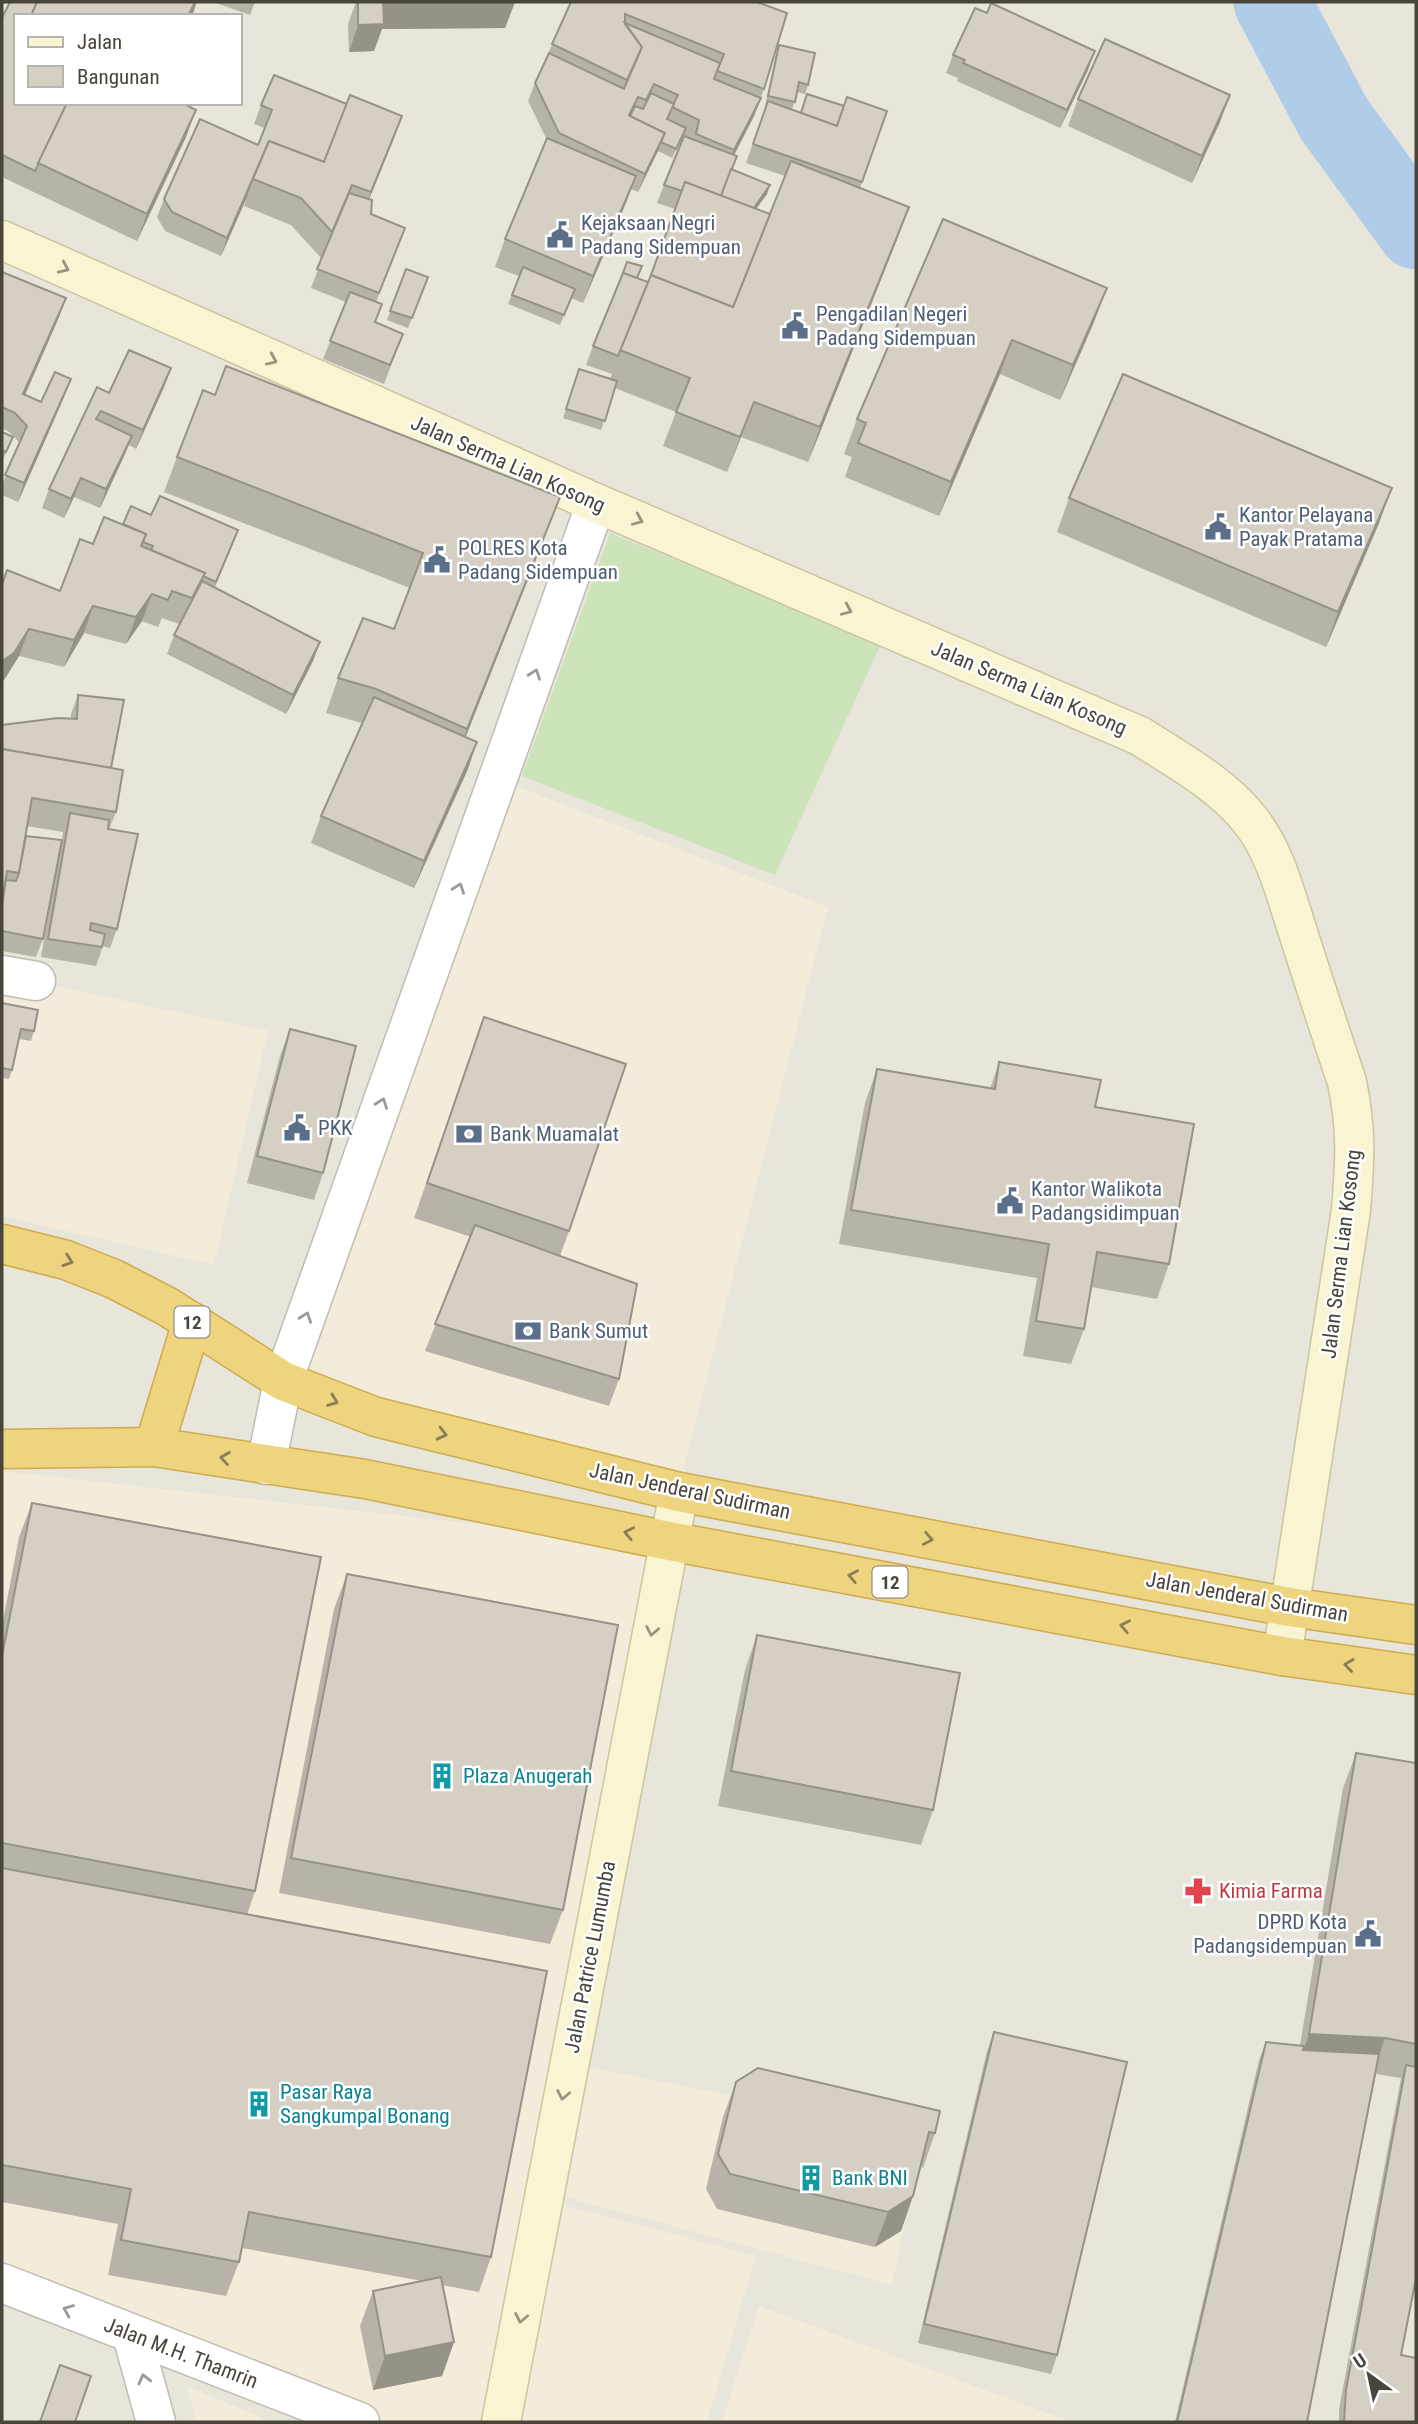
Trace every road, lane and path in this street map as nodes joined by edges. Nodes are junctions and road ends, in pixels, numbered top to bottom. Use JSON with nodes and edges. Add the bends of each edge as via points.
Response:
{"nodes":[{"id":1,"x":2,"y":240,"type":"edge"},
{"id":2,"x":596,"y":502,"type":"junction"},
{"id":3,"x":2,"y":1244,"type":"edge"},
{"id":4,"x":192,"y":1322,"type":"junction"},
{"id":5,"x":283,"y":1381,"type":"junction"},
{"id":6,"x":154,"y":1447,"type":"junction"},
{"id":7,"x":2,"y":1449,"type":"edge"},
{"id":8,"x":266,"y":1465,"type":"junction"},
{"id":9,"x":679,"y":1492,"type":"junction"},
{"id":10,"x":669,"y":1541,"type":"junction"},
{"id":11,"x":1289,"y":1607,"type":"junction"},
{"id":12,"x":1416,"y":1625,"type":"edge"},
{"id":13,"x":1282,"y":1656,"type":"junction"},
{"id":14,"x":1416,"y":1675,"type":"edge"},
{"id":15,"x":2,"y":2283,"type":"edge"},
{"id":16,"x":132,"y":2335,"type":"junction"},
{"id":17,"x":156,"y":2422,"type":"edge"},
{"id":18,"x":360,"y":2422,"type":"edge"},
{"id":19,"x":501,"y":2422,"type":"edge"}],
"edges":[{"from":1,"to":2,"type":"street","name":"Jalan Serma Lian Kosong","one_way":true},
{"from":5,"to":2,"type":"street","one_way":true},
{"from":2,"to":11,"type":"street","name":"Jalan Serma Lian Kosong","one_way":true,"via":[[1140,736],[1194,771],[1251,820],[1280,880],[1347,1082],[1356,1150],[1351,1210]]},
{"from":3,"to":4,"type":"highway","name":"Jalan Jenderal Sudirman","number":"12","one_way":true,"via":[[66,1260],[114,1279]]},
{"from":4,"to":5,"type":"highway","name":"Jalan Jenderal Sudirman","number":"12"},
{"from":4,"to":6,"type":"highway"},
{"from":5,"to":8,"type":"street"},
{"from":5,"to":9,"type":"highway","name":"Jalan Jenderal Sudirman","number":"12","one_way":true,"via":[[376,1417]]},
{"from":6,"to":7,"type":"highway","number":"12"},
{"from":8,"to":6,"type":"highway","number":"12","one_way":true},
{"from":10,"to":8,"type":"highway","number":"12","one_way":true,"via":[[365,1479]]},
{"from":9,"to":10,"type":"street","name":"Jalan Patrice Lumumba"},
{"from":9,"to":11,"type":"highway","name":"Jalan Jenderal Sudirman","number":"12","one_way":true},
{"from":13,"to":10,"type":"highway","number":"12","one_way":true},
{"from":10,"to":19,"type":"street","name":"Jalan Patrice Lumumba","one_way":true},
{"from":11,"to":12,"type":"highway","name":"Jalan Jenderal Sudirman","number":"12"},
{"from":11,"to":13,"type":"street","name":"Jalan Serma Lian Kosong"},
{"from":14,"to":13,"type":"highway","number":"12","one_way":true},
{"from":16,"to":15,"type":"street","name":"Jalan M.H. Thamrin","one_way":true},
{"from":17,"to":16,"type":"street","one_way":true},
{"from":16,"to":18,"type":"street","name":"Jalan M.H. Thamrin"}]}
